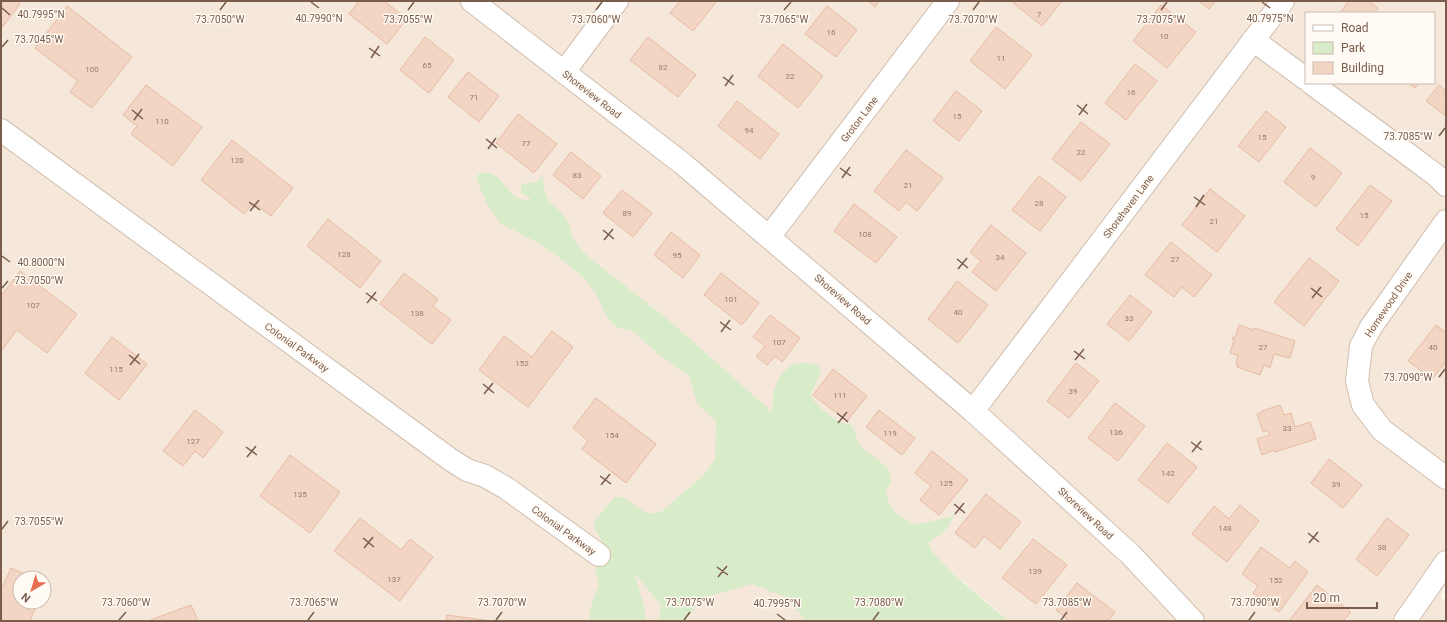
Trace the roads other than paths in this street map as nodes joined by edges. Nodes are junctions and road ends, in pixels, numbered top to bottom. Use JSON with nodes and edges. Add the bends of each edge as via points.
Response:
{"nodes":[{"id":1,"x":472,"y":1,"type":"edge"},
{"id":2,"x":617,"y":1,"type":"edge"},
{"id":3,"x":948,"y":1,"type":"edge"},
{"id":4,"x":1283,"y":1,"type":"edge"},
{"id":5,"x":1253,"y":40,"type":"junction"},
{"id":6,"x":564,"y":72,"type":"junction"},
{"id":7,"x":1305,"y":78,"type":"edge"},
{"id":8,"x":1313,"y":84,"type":"edge"},
{"id":9,"x":1,"y":130,"type":"edge"},
{"id":10,"x":1446,"y":185,"type":"edge"},
{"id":11,"x":1446,"y":222,"type":"edge"},
{"id":12,"x":769,"y":237,"type":"junction"},
{"id":13,"x":973,"y":411,"type":"junction"},
{"id":14,"x":1446,"y":478,"type":"edge"},
{"id":15,"x":599,"y":555,"type":"dead end"},
{"id":16,"x":1446,"y":562,"type":"edge"},
{"id":17,"x":1194,"y":621,"type":"edge"},
{"id":18,"x":1406,"y":621,"type":"edge"}],
"edges":[{"from":1,"to":6,"type":"street","name":"Shoreview Road"},
{"from":2,"to":6,"type":"street"},
{"from":3,"to":12,"type":"street","name":"Groton Lane"},
{"from":4,"to":5,"type":"street","name":"Shorehaven Lane"},
{"from":5,"to":7,"type":"street"},
{"from":5,"to":13,"type":"street","name":"Shorehaven Lane"},
{"from":6,"to":12,"type":"street","name":"Shoreview Road","via":[[683,164]]},
{"from":8,"to":10,"type":"street"},
{"from":9,"to":15,"type":"street","name":"Colonial Parkway","via":[[452,460],[506,488]]},
{"from":11,"to":14,"type":"street","name":"Homewood Drive","via":[[1371,327],[1361,346],[1357,381],[1364,405],[1382,430]]},
{"from":12,"to":13,"type":"street","name":"Shoreview Road"},
{"from":13,"to":17,"type":"street","name":"Shoreview Road","via":[[1130,554]]},
{"from":16,"to":18,"type":"street"}]}
